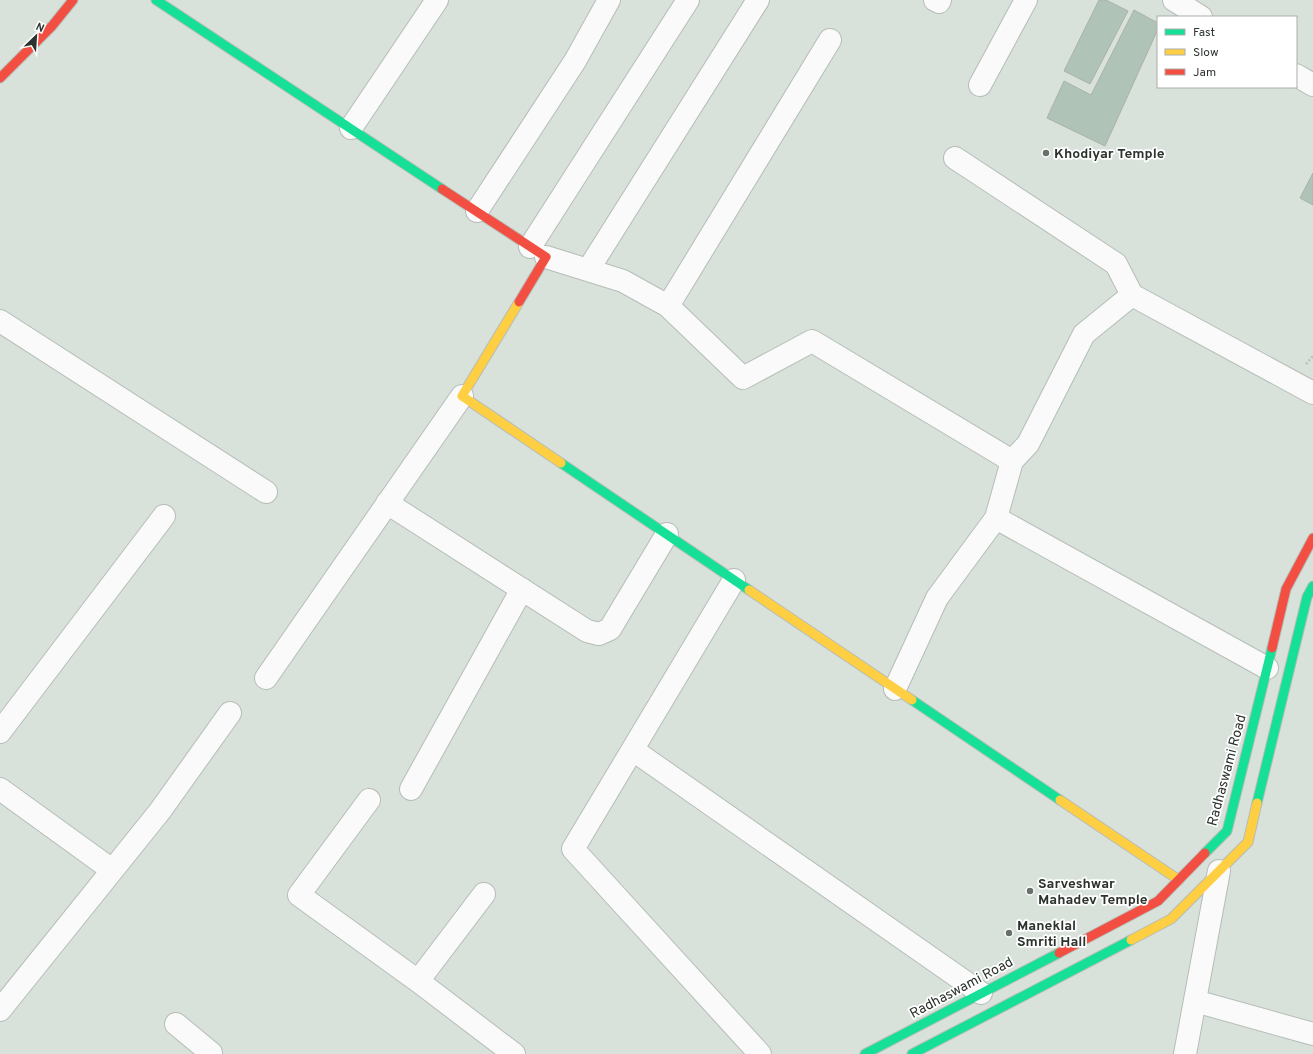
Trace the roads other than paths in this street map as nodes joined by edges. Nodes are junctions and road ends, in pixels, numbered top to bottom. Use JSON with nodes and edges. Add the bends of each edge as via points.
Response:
{"nodes":[{"id":1,"x":73,"y":0,"type":"edge"},
{"id":2,"x":156,"y":0,"type":"edge"},
{"id":3,"x":437,"y":0,"type":"edge"},
{"id":4,"x":609,"y":0,"type":"edge"},
{"id":5,"x":688,"y":0,"type":"edge"},
{"id":6,"x":758,"y":0,"type":"edge"},
{"id":7,"x":935,"y":0,"type":"edge"},
{"id":8,"x":940,"y":0,"type":"edge"},
{"id":9,"x":1026,"y":0,"type":"edge"},
{"id":10,"x":1174,"y":0,"type":"edge"},
{"id":11,"x":1199,"y":16,"type":"edge"},
{"id":12,"x":830,"y":40,"type":"dead end"},
{"id":13,"x":1297,"y":76,"type":"edge"},
{"id":14,"x":0,"y":78,"type":"edge"},
{"id":15,"x":980,"y":85,"type":"dead end"},
{"id":16,"x":1313,"y":85,"type":"edge"},
{"id":17,"x":351,"y":128,"type":"junction"},
{"id":18,"x":955,"y":158,"type":"dead end"},
{"id":19,"x":478,"y":211,"type":"junction"},
{"id":20,"x":538,"y":252,"type":"junction"},
{"id":21,"x":588,"y":270,"type":"junction"},
{"id":22,"x":1132,"y":295,"type":"junction"},
{"id":23,"x":668,"y":306,"type":"junction"},
{"id":24,"x":0,"y":321,"type":"edge"},
{"id":25,"x":1313,"y":393,"type":"edge"},
{"id":26,"x":462,"y":396,"type":"junction"},
{"id":27,"x":1012,"y":461,"type":"junction"},
{"id":28,"x":266,"y":492,"type":"dead end"},
{"id":29,"x":387,"y":503,"type":"junction"},
{"id":30,"x":164,"y":516,"type":"dead end"},
{"id":31,"x":996,"y":518,"type":"junction"},
{"id":32,"x":667,"y":534,"type":"junction"},
{"id":33,"x":1313,"y":538,"type":"edge"},
{"id":34,"x":734,"y":580,"type":"junction"},
{"id":35,"x":1313,"y":586,"type":"edge"},
{"id":36,"x":522,"y":589,"type":"junction"},
{"id":37,"x":1267,"y":668,"type":"junction"},
{"id":38,"x":266,"y":678,"type":"dead end"},
{"id":39,"x":895,"y":689,"type":"junction"},
{"id":40,"x":230,"y":713,"type":"dead end"},
{"id":41,"x":0,"y":732,"type":"edge"},
{"id":42,"x":633,"y":750,"type":"junction"},
{"id":43,"x":0,"y":789,"type":"edge"},
{"id":44,"x":411,"y":789,"type":"dead end"},
{"id":45,"x":369,"y":800,"type":"dead end"},
{"id":46,"x":112,"y":870,"type":"junction"},
{"id":47,"x":1219,"y":871,"type":"junction"},
{"id":48,"x":1179,"y":880,"type":"junction"},
{"id":49,"x":484,"y":894,"type":"dead end"},
{"id":50,"x":418,"y":981,"type":"junction"},
{"id":51,"x":981,"y":992,"type":"junction"},
{"id":52,"x":1195,"y":1001,"type":"junction"},
{"id":53,"x":0,"y":1010,"type":"edge"},
{"id":54,"x":176,"y":1024,"type":"dead end"},
{"id":55,"x":1313,"y":1034,"type":"edge"},
{"id":56,"x":212,"y":1054,"type":"edge"},
{"id":57,"x":514,"y":1054,"type":"edge"},
{"id":58,"x":760,"y":1054,"type":"edge"},
{"id":59,"x":865,"y":1054,"type":"edge"},
{"id":60,"x":912,"y":1054,"type":"edge"},
{"id":61,"x":1185,"y":1054,"type":"edge"}],
"edges":[{"from":1,"to":14,"type":"street","via":[[52,26]]},
{"from":2,"to":17,"type":"street"},
{"from":3,"to":17,"type":"street"},
{"from":4,"to":19,"type":"street","via":[[576,61]]},
{"from":5,"to":20,"type":"street"},
{"from":6,"to":21,"type":"street"},
{"from":7,"to":8,"type":"street"},
{"from":9,"to":15,"type":"street"},
{"from":10,"to":11,"type":"street"},
{"from":12,"to":23,"type":"street"},
{"from":13,"to":16,"type":"street"},
{"from":17,"to":19,"type":"street"},
{"from":18,"to":22,"type":"street","via":[[1116,264]]},
{"from":19,"to":20,"type":"street"},
{"from":20,"to":21,"type":"street"},
{"from":20,"to":26,"type":"street"},
{"from":21,"to":23,"type":"street","via":[[623,281]]},
{"from":22,"to":25,"type":"street"},
{"from":22,"to":27,"type":"street","via":[[1084,334],[1028,444]]},
{"from":23,"to":27,"type":"street","via":[[743,378],[812,341]]},
{"from":24,"to":28,"type":"street"},
{"from":26,"to":29,"type":"street"},
{"from":26,"to":32,"type":"street"},
{"from":27,"to":31,"type":"street"},
{"from":29,"to":36,"type":"street"},
{"from":29,"to":38,"type":"street"},
{"from":30,"to":41,"type":"street"},
{"from":31,"to":37,"type":"street"},
{"from":31,"to":39,"type":"street","via":[[937,598]]},
{"from":32,"to":34,"type":"street"},
{"from":32,"to":36,"type":"street","via":[[610,629],[599,634],[587,631]]},
{"from":33,"to":37,"type":"street","name":"Radhaswami Road","via":[[1286,589]]},
{"from":34,"to":39,"type":"street"},
{"from":34,"to":42,"type":"street"},
{"from":35,"to":47,"type":"street","via":[[1307,597],[1248,842]]},
{"from":36,"to":44,"type":"street"},
{"from":37,"to":48,"type":"street","name":"Radhaswami Road","via":[[1227,831]]},
{"from":39,"to":48,"type":"street"},
{"from":40,"to":46,"type":"street","via":[[160,811]]},
{"from":42,"to":51,"type":"street"},
{"from":42,"to":58,"type":"street","via":[[573,849]]},
{"from":43,"to":46,"type":"street"},
{"from":45,"to":50,"type":"street","via":[[299,894]]},
{"from":46,"to":53,"type":"street"},
{"from":47,"to":52,"type":"street"},
{"from":47,"to":60,"type":"street","via":[[1171,919]]},
{"from":48,"to":51,"type":"street","name":"Radhaswami Road","via":[[1158,901]]},
{"from":49,"to":50,"type":"street"},
{"from":50,"to":57,"type":"street"},
{"from":51,"to":59,"type":"street","name":"Radhaswami Road"},
{"from":52,"to":55,"type":"street"},
{"from":52,"to":61,"type":"street"},
{"from":54,"to":56,"type":"street"}]}
